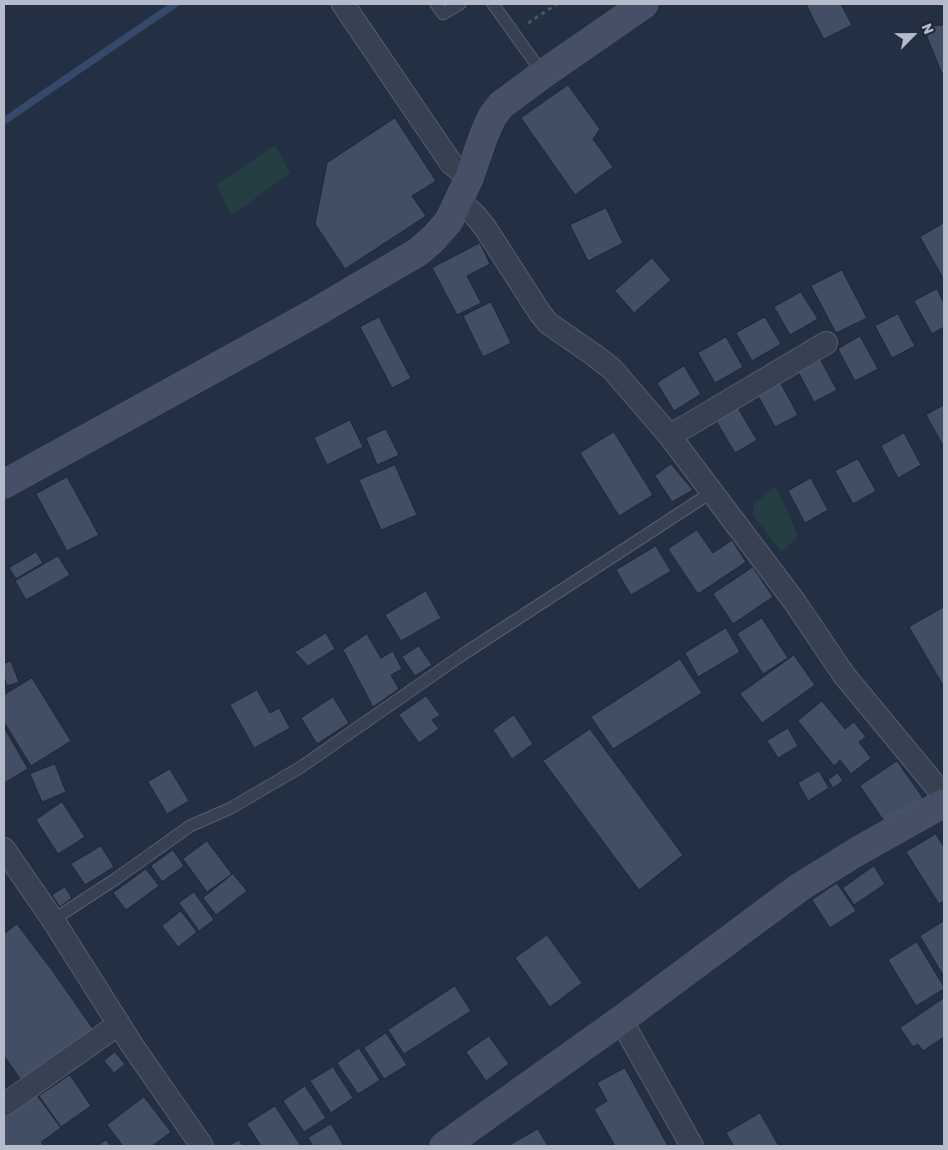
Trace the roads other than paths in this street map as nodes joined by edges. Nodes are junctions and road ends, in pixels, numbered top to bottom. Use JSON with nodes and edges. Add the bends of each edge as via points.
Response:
{"nodes":[{"id":1,"x":343,"y":4,"type":"edge"},
{"id":2,"x":436,"y":4,"type":"edge"},
{"id":3,"x":460,"y":4,"type":"edge"},
{"id":4,"x":492,"y":4,"type":"edge"},
{"id":5,"x":644,"y":4,"type":"edge"},
{"id":6,"x":543,"y":74,"type":"junction"},
{"id":7,"x":464,"y":189,"type":"junction"},
{"id":8,"x":826,"y":342,"type":"dead end"},
{"id":9,"x":669,"y":435,"type":"junction"},
{"id":10,"x":4,"y":484,"type":"edge"},
{"id":11,"x":712,"y":492,"type":"junction"},
{"id":12,"x":940,"y":782,"type":"edge"},
{"id":13,"x":944,"y":803,"type":"edge"},
{"id":14,"x":4,"y":849,"type":"edge"},
{"id":15,"x":53,"y":920,"type":"junction"},
{"id":16,"x":621,"y":1020,"type":"junction"},
{"id":17,"x":119,"y":1024,"type":"junction"},
{"id":18,"x":4,"y":1105,"type":"edge"},
{"id":19,"x":453,"y":1144,"type":"edge"},
{"id":20,"x":202,"y":1146,"type":"edge"},
{"id":21,"x":692,"y":1146,"type":"edge"}],
"edges":[{"from":1,"to":7,"type":"street","via":[[451,163]]},
{"from":2,"to":3,"type":"lane","via":[[443,14]]},
{"from":4,"to":6,"type":"lane"},
{"from":5,"to":6,"type":"street"},
{"from":6,"to":7,"type":"street","via":[[501,105],[492,117]]},
{"from":7,"to":9,"type":"street","via":[[474,215],[548,323],[612,369]]},
{"from":7,"to":10,"type":"street","via":[[449,221],[418,252],[311,315]]},
{"from":8,"to":9,"type":"street"},
{"from":9,"to":11,"type":"street"},
{"from":11,"to":12,"type":"street","via":[[794,600],[844,675],[900,744]]},
{"from":11,"to":15,"type":"lane","via":[[462,655],[301,767],[231,808],[190,826]]},
{"from":13,"to":16,"type":"street","via":[[800,887]]},
{"from":14,"to":15,"type":"street"},
{"from":15,"to":17,"type":"street"},
{"from":16,"to":19,"type":"street"},
{"from":16,"to":21,"type":"street"},
{"from":17,"to":18,"type":"street"},
{"from":17,"to":20,"type":"street"}]}
